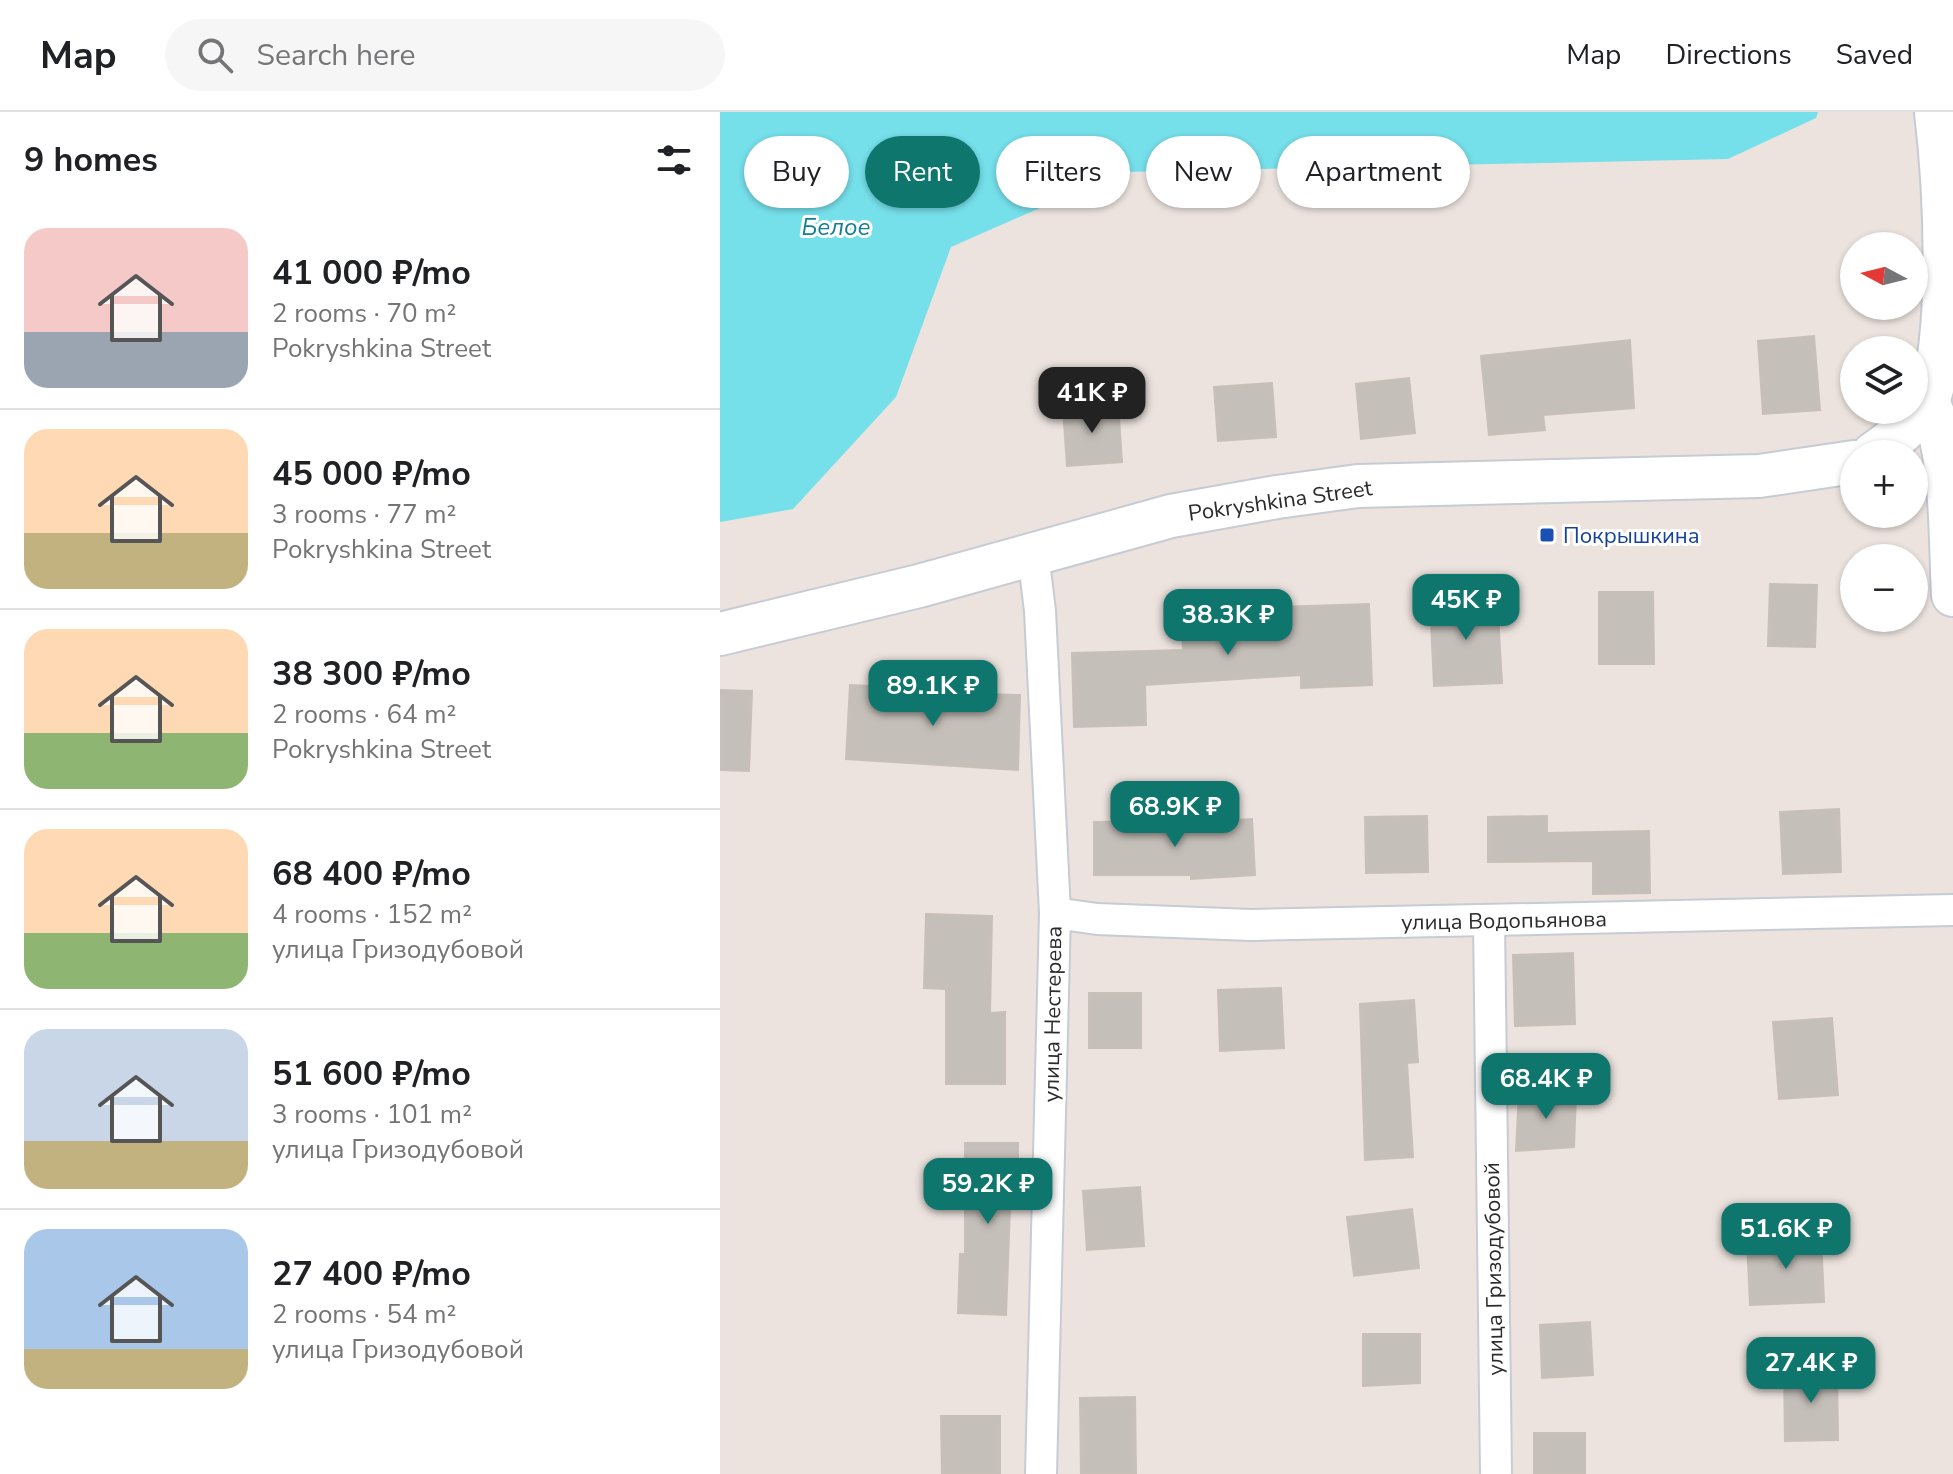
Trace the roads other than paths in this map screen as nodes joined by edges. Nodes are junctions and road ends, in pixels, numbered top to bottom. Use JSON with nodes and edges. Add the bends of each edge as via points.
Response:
{"nodes":[{"id":1,"x":1936,"y":112,"type":"edge"},
{"id":2,"x":1928,"y":403,"type":"joint"},
{"id":3,"x":1910,"y":424,"type":"edge"},
{"id":4,"x":1893,"y":440,"type":"edge"},
{"id":5,"x":1840,"y":464,"type":"edge"},
{"id":6,"x":1033,"y":554,"type":"junction"},
{"id":7,"x":1953,"y":595,"type":"edge"},
{"id":8,"x":720,"y":634,"type":"edge"},
{"id":9,"x":1953,"y":910,"type":"edge"},
{"id":10,"x":1055,"y":913,"type":"junction"},
{"id":11,"x":1489,"y":920,"type":"junction"},
{"id":12,"x":1041,"y":1474,"type":"edge"},
{"id":13,"x":1496,"y":1474,"type":"edge"}],
"edges":[{"from":1,"to":2,"type":"street","via":[[1951,317]]},
{"from":2,"to":7,"type":"street","via":[[1937,417],[1944,450]]},
{"from":3,"to":4,"type":"street"},
{"from":5,"to":6,"type":"street","name":"Pokryshkina Street","via":[[1759,476],[1358,486],[1171,516]]},
{"from":6,"to":8,"type":"street","name":"Pokryshkina Street"},
{"from":6,"to":10,"type":"street","name":"улица Нестерева"},
{"from":9,"to":11,"type":"street","name":"улица Водопьянова"},
{"from":10,"to":11,"type":"street","name":"улица Водопьянова","via":[[1251,925]]},
{"from":10,"to":12,"type":"street","name":"улица Нестерева"},
{"from":11,"to":13,"type":"street","name":"улица Гризодубовой"}]}
